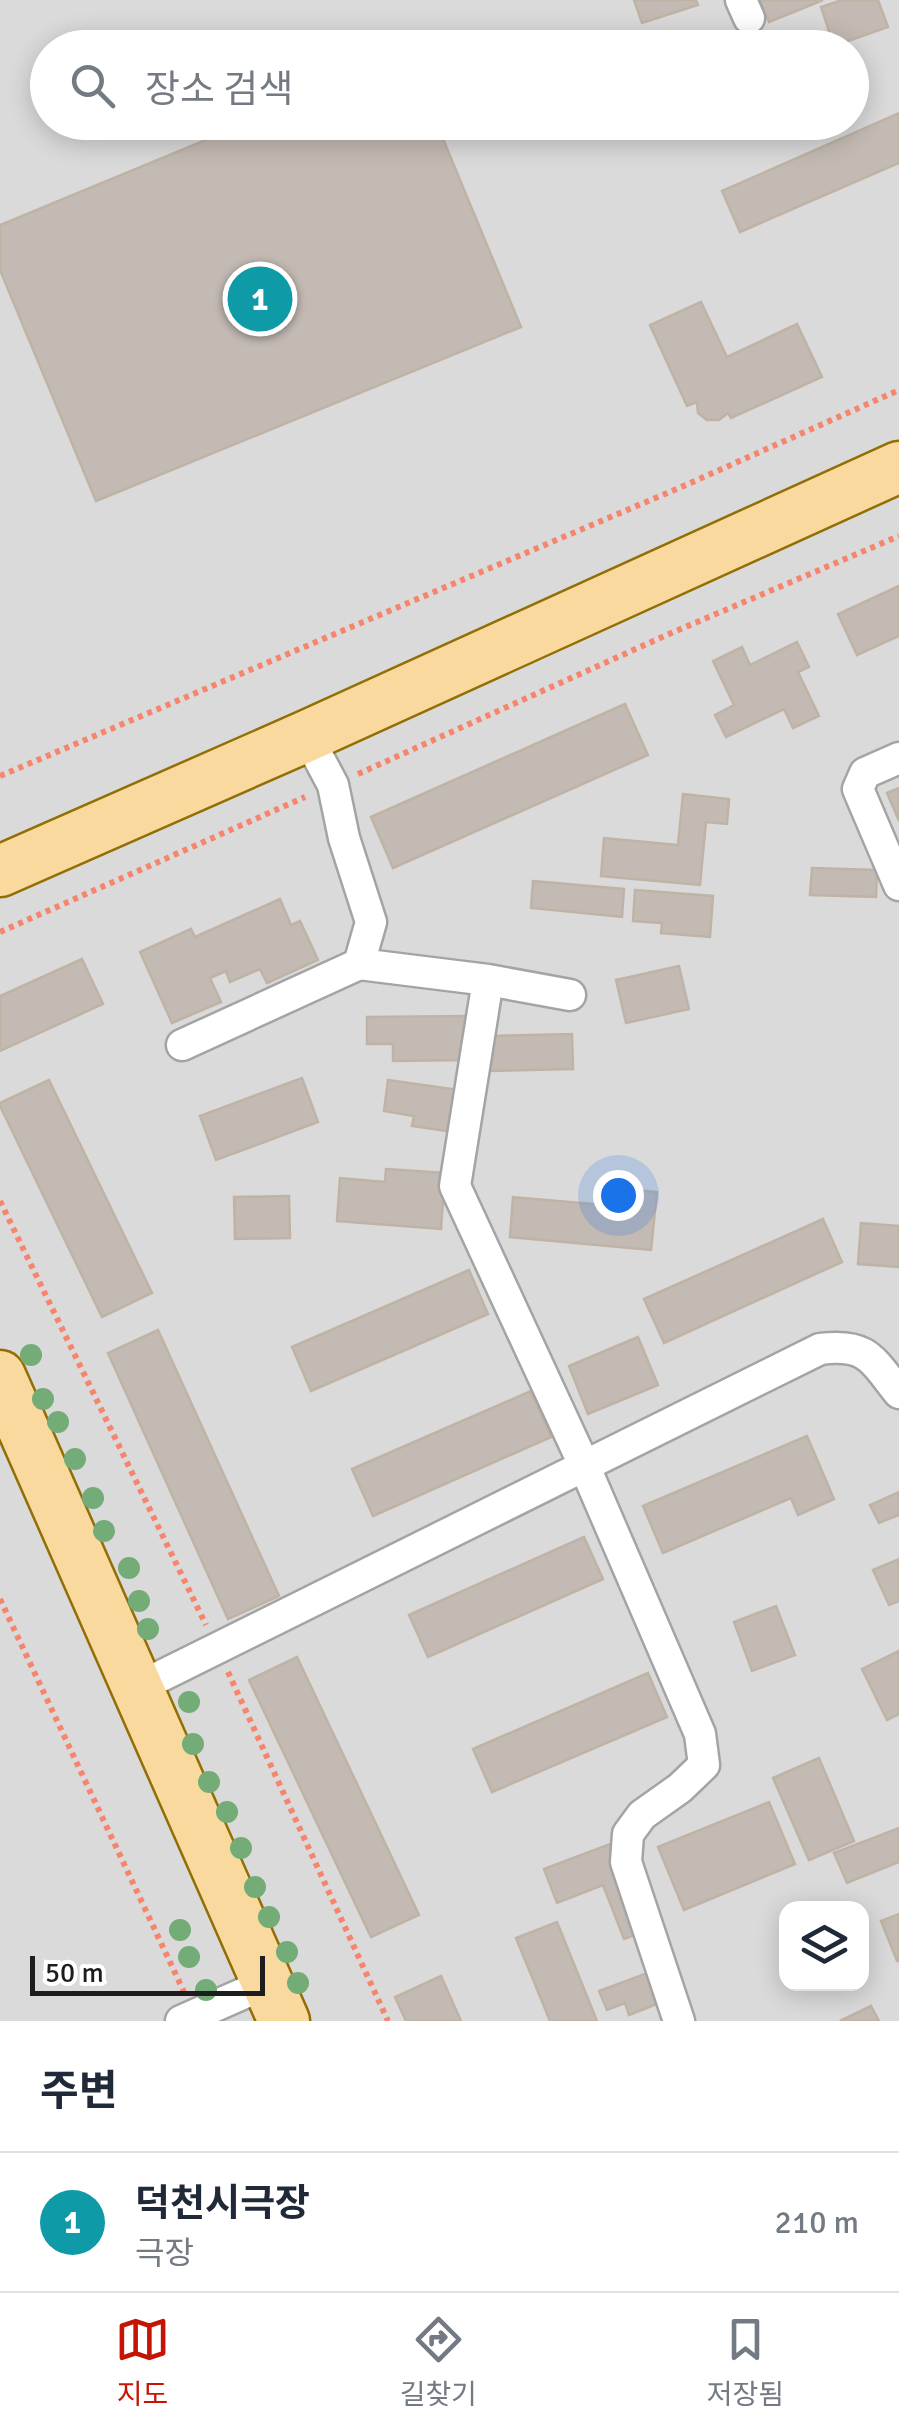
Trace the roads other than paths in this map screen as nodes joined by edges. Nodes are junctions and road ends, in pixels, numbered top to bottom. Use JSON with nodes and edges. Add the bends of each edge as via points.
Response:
{"nodes":[{"id":1,"x":899,"y":468,"type":"edge"},
{"id":2,"x":307,"y":736,"type":"junction"},
{"id":3,"x":899,"y":758,"type":"edge"},
{"id":4,"x":0,"y":871,"type":"edge"},
{"id":5,"x":899,"y":885,"type":"edge"},
{"id":6,"x":359,"y":964,"type":"junction"},
{"id":7,"x":488,"y":980,"type":"junction"},
{"id":8,"x":570,"y":995,"type":"dead end"},
{"id":9,"x":182,"y":1045,"type":"dead end"},
{"id":10,"x":0,"y":1376,"type":"edge"},
{"id":11,"x":899,"y":1393,"type":"edge"},
{"id":12,"x":584,"y":1465,"type":"junction"},
{"id":13,"x":138,"y":1688,"type":"junction"},
{"id":14,"x":276,"y":2002,"type":"edge"},
{"id":15,"x":188,"y":2018,"type":"edge"},
{"id":16,"x":679,"y":2021,"type":"edge"}],
"edges":[{"from":1,"to":2,"type":"main road"},
{"from":2,"to":4,"type":"main road"},
{"from":2,"to":6,"type":"street","via":[[333,785],[370,922]]},
{"from":3,"to":5,"type":"street","via":[[866,773],[858,789]]},
{"from":6,"to":7,"type":"street"},
{"from":6,"to":9,"type":"street"},
{"from":7,"to":8,"type":"street"},
{"from":7,"to":12,"type":"street","via":[[455,1186]]},
{"from":10,"to":13,"type":"main road"},
{"from":11,"to":12,"type":"street","via":[[871,1358],[848,1345],[820,1349]]},
{"from":12,"to":13,"type":"street"},
{"from":12,"to":16,"type":"street","via":[[700,1734],[704,1765],[642,1814],[628,1834],[626,1862]]},
{"from":13,"to":14,"type":"main road"},
{"from":14,"to":15,"type":"street"}]}
